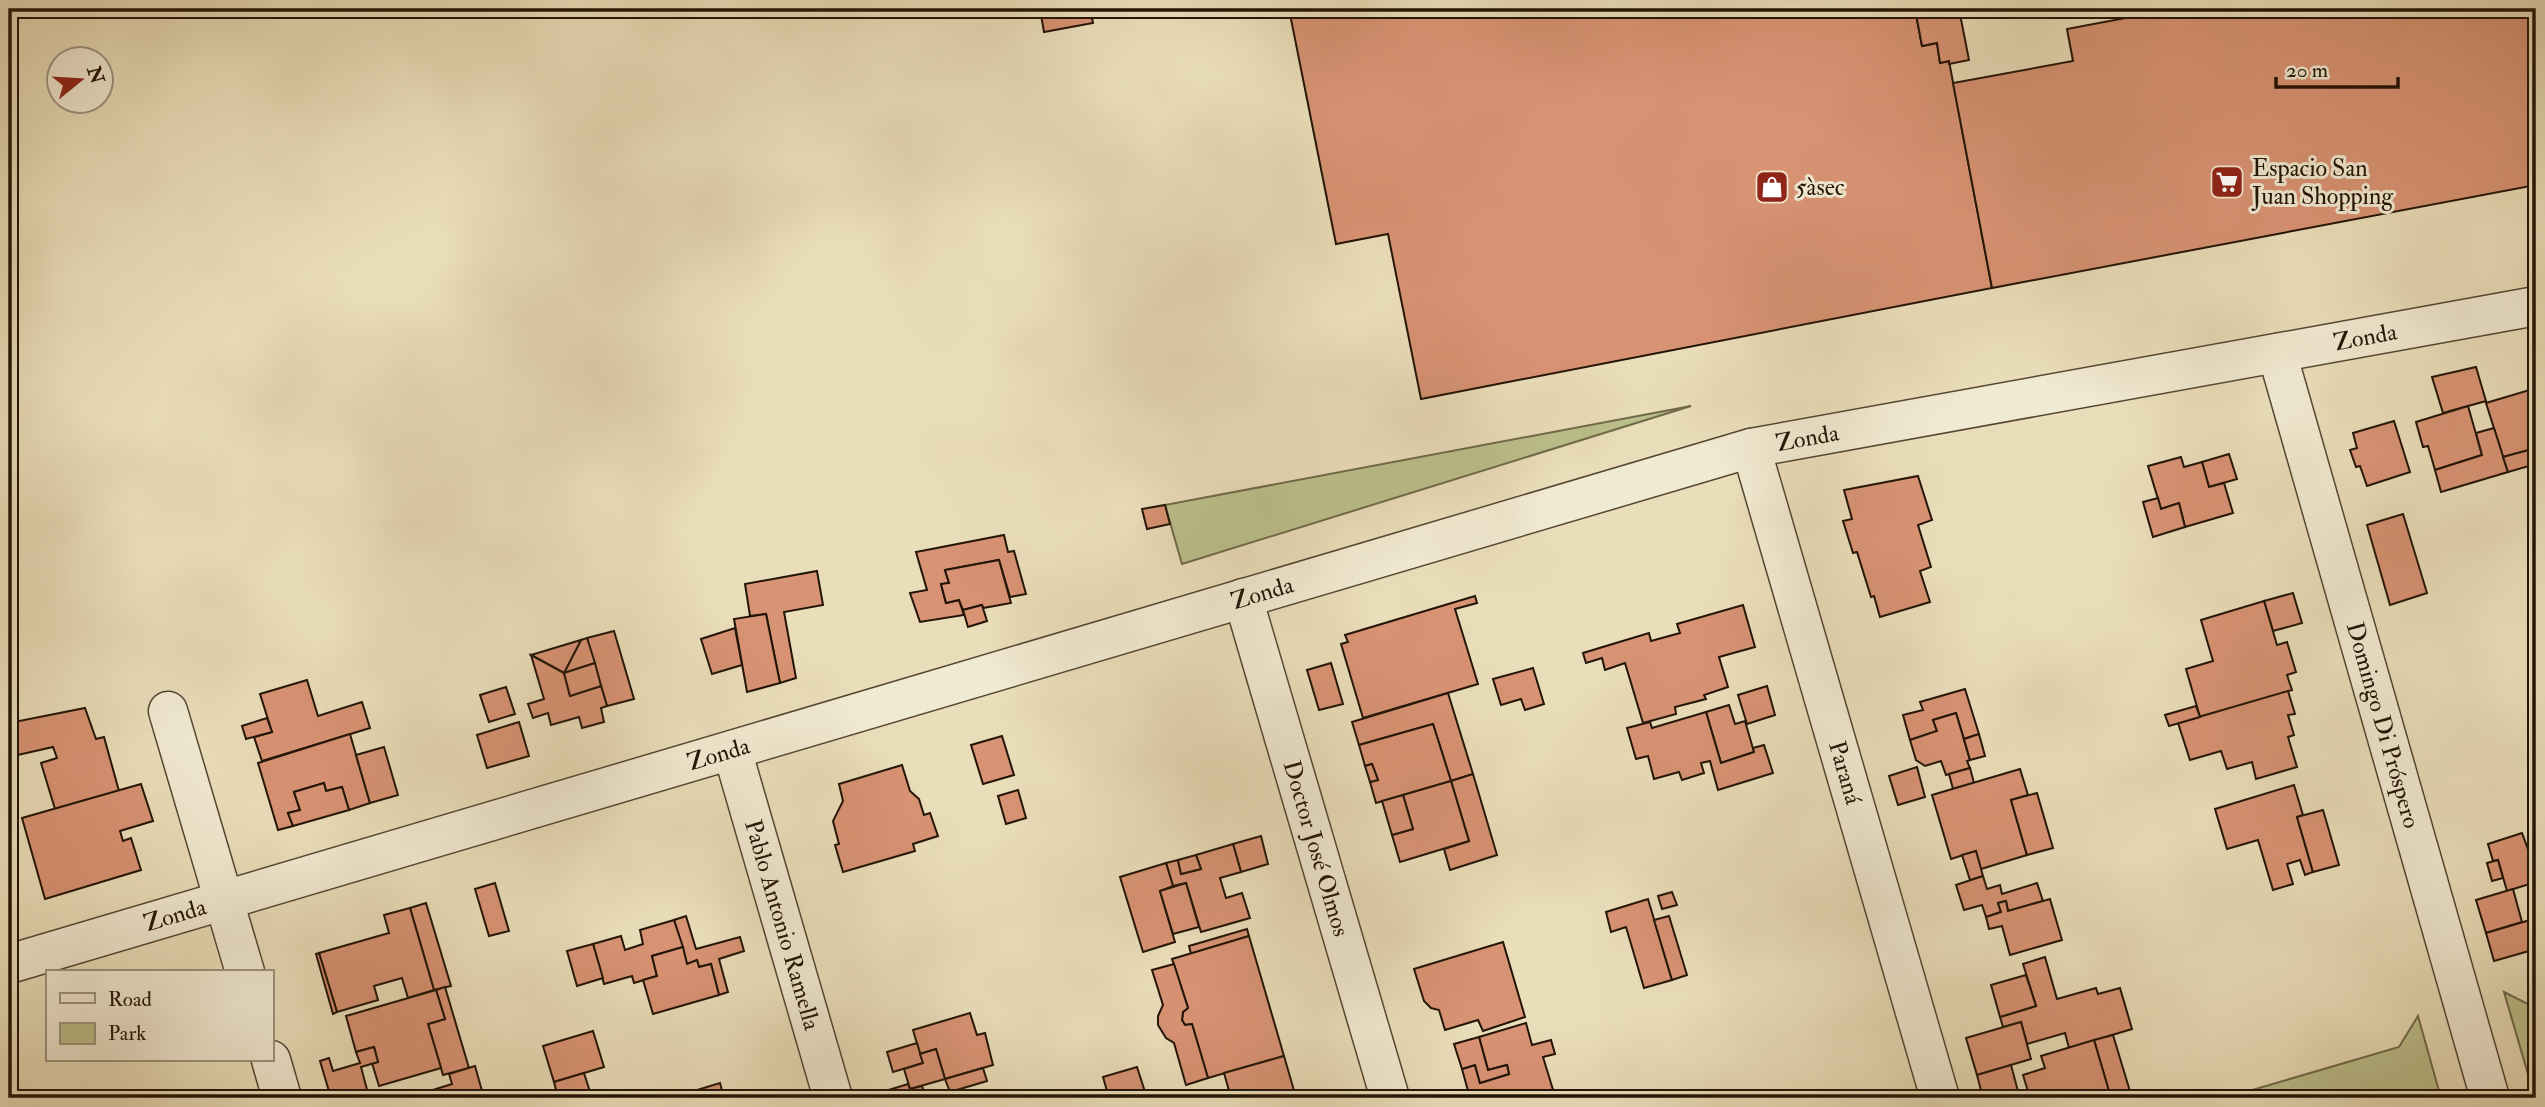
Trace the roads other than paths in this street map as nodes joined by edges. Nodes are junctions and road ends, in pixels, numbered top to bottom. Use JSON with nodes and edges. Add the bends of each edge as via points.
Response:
{"nodes":[{"id":1,"x":2536,"y":306,"type":"edge"},
{"id":2,"x":2277,"y":353,"type":"junction"},
{"id":3,"x":1751,"y":448,"type":"junction"},
{"id":4,"x":1243,"y":598,"type":"junction"},
{"id":5,"x":168,"y":711,"type":"dead end"},
{"id":6,"x":732,"y":750,"type":"junction"},
{"id":7,"x":224,"y":900,"type":"junction"},
{"id":8,"x":9,"y":964,"type":"edge"},
{"id":9,"x":244,"y":970,"type":"edge"},
{"id":10,"x":272,"y":1062,"type":"edge"},
{"id":11,"x":282,"y":1098,"type":"edge"},
{"id":12,"x":833,"y":1098,"type":"edge"},
{"id":13,"x":1390,"y":1098,"type":"edge"},
{"id":14,"x":1940,"y":1098,"type":"edge"},
{"id":15,"x":2490,"y":1098,"type":"edge"}],
"edges":[{"from":1,"to":2,"type":"street","name":"Zonda"},
{"from":2,"to":3,"type":"street","name":"Zonda"},
{"from":2,"to":15,"type":"street","name":"Domingo Di Próspero"},
{"from":3,"to":4,"type":"street","name":"Zonda"},
{"from":3,"to":14,"type":"street","name":"Paraná"},
{"from":4,"to":6,"type":"street","name":"Zonda"},
{"from":4,"to":13,"type":"street","name":"Doctor José Olmos"},
{"from":5,"to":7,"type":"street"},
{"from":6,"to":7,"type":"street","name":"Zonda"},
{"from":6,"to":12,"type":"street","name":"Pablo Antonio Ramella"},
{"from":7,"to":8,"type":"street","name":"Zonda"},
{"from":7,"to":9,"type":"street"},
{"from":10,"to":11,"type":"street"}]}
